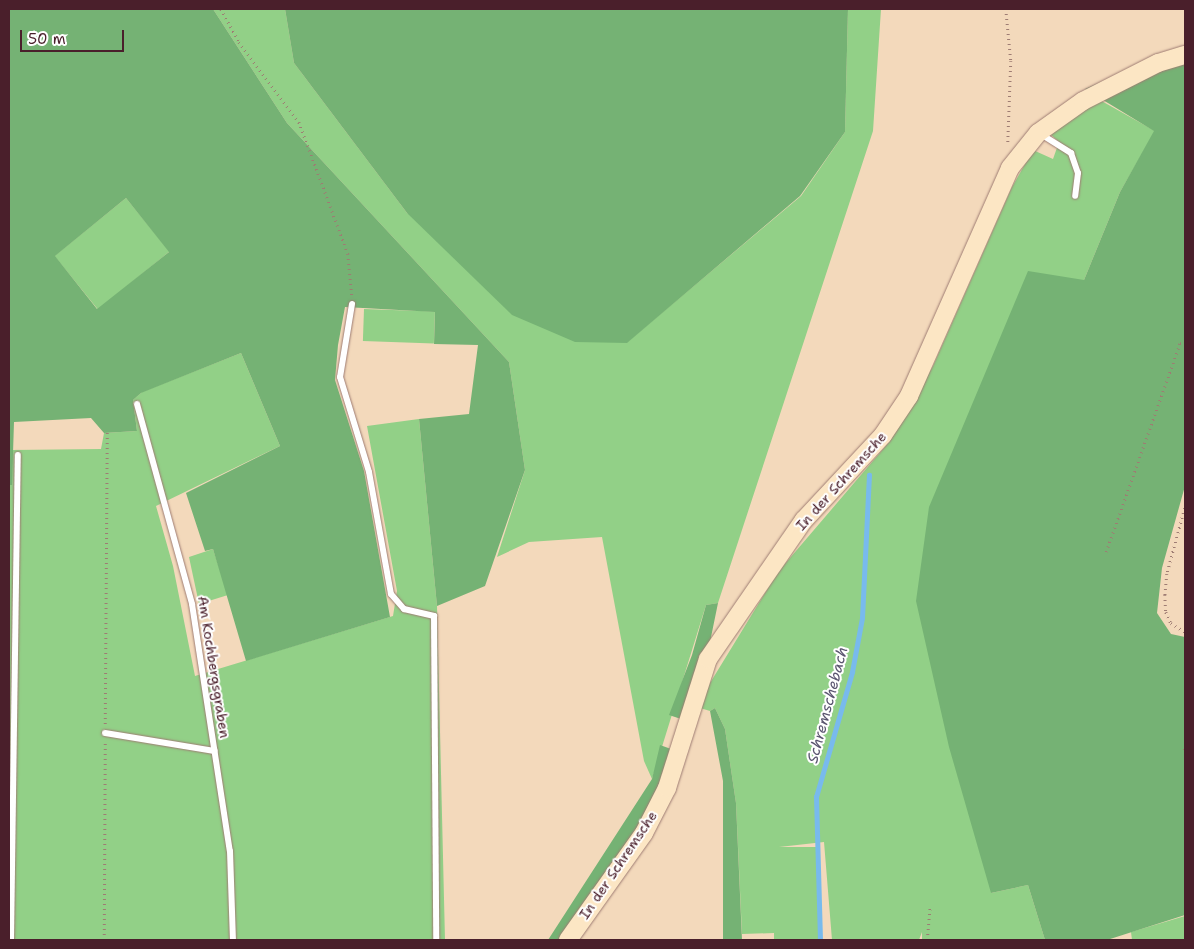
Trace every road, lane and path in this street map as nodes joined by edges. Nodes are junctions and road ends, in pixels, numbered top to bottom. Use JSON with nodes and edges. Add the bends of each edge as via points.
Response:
{"nodes":[{"id":1,"x":221,"y":9,"type":"edge"},
{"id":2,"x":1006,"y":9,"type":"edge"},
{"id":3,"x":1185,"y":55,"type":"edge"},
{"id":4,"x":1038,"y":132,"type":"junction"},
{"id":5,"x":1010,"y":168,"type":"junction"},
{"id":6,"x":1075,"y":196,"type":"dead end"},
{"id":7,"x":352,"y":304,"type":"joint"},
{"id":8,"x":1185,"y":345,"type":"edge"},
{"id":9,"x":137,"y":404,"type":"dead end"},
{"id":10,"x":107,"y":432,"type":"dead end"},
{"id":11,"x":18,"y":455,"type":"dead end"},
{"id":12,"x":1185,"y":508,"type":"edge"},
{"id":13,"x":1106,"y":552,"type":"dead end"},
{"id":14,"x":1185,"y":632,"type":"edge"},
{"id":15,"x":105,"y":733,"type":"junction"},
{"id":16,"x":215,"y":750,"type":"junction"},
{"id":17,"x":930,"y":907,"type":"dead end"},
{"id":18,"x":11,"y":940,"type":"edge"},
{"id":19,"x":104,"y":940,"type":"edge"},
{"id":20,"x":233,"y":940,"type":"edge"},
{"id":21,"x":436,"y":940,"type":"edge"},
{"id":22,"x":568,"y":940,"type":"edge"},
{"id":23,"x":927,"y":940,"type":"edge"}],
"edges":[{"from":1,"to":7,"type":"path","via":[[239,42],[300,122],[348,254]]},
{"from":2,"to":5,"type":"path","via":[[1011,61],[1007,128]]},
{"from":3,"to":4,"type":"street","name":"In der Schremsche","via":[[1158,63],[1083,101]]},
{"from":4,"to":5,"type":"street","name":"In der Schremsche"},
{"from":4,"to":6,"type":"lane","via":[[1071,154],[1078,173]]},
{"from":5,"to":22,"type":"street","name":"In der Schremsche","via":[[909,396],[883,436],[799,527],[708,659],[667,788],[644,833]]},
{"from":7,"to":21,"type":"lane","via":[[340,378],[370,472],[391,594],[404,609],[434,616]]},
{"from":8,"to":13,"type":"path","via":[[1180,343]]},
{"from":9,"to":16,"type":"lane","name":"Am Kochbergsgraben","via":[[192,604]]},
{"from":10,"to":15,"type":"path"},
{"from":11,"to":18,"type":"lane"},
{"from":12,"to":14,"type":"path","via":[[1167,574],[1165,595],[1171,623]]},
{"from":15,"to":16,"type":"lane"},
{"from":15,"to":19,"type":"path"},
{"from":16,"to":20,"type":"lane","name":"Am Kochbergsgraben","via":[[230,851]]},
{"from":17,"to":23,"type":"path"}]}
